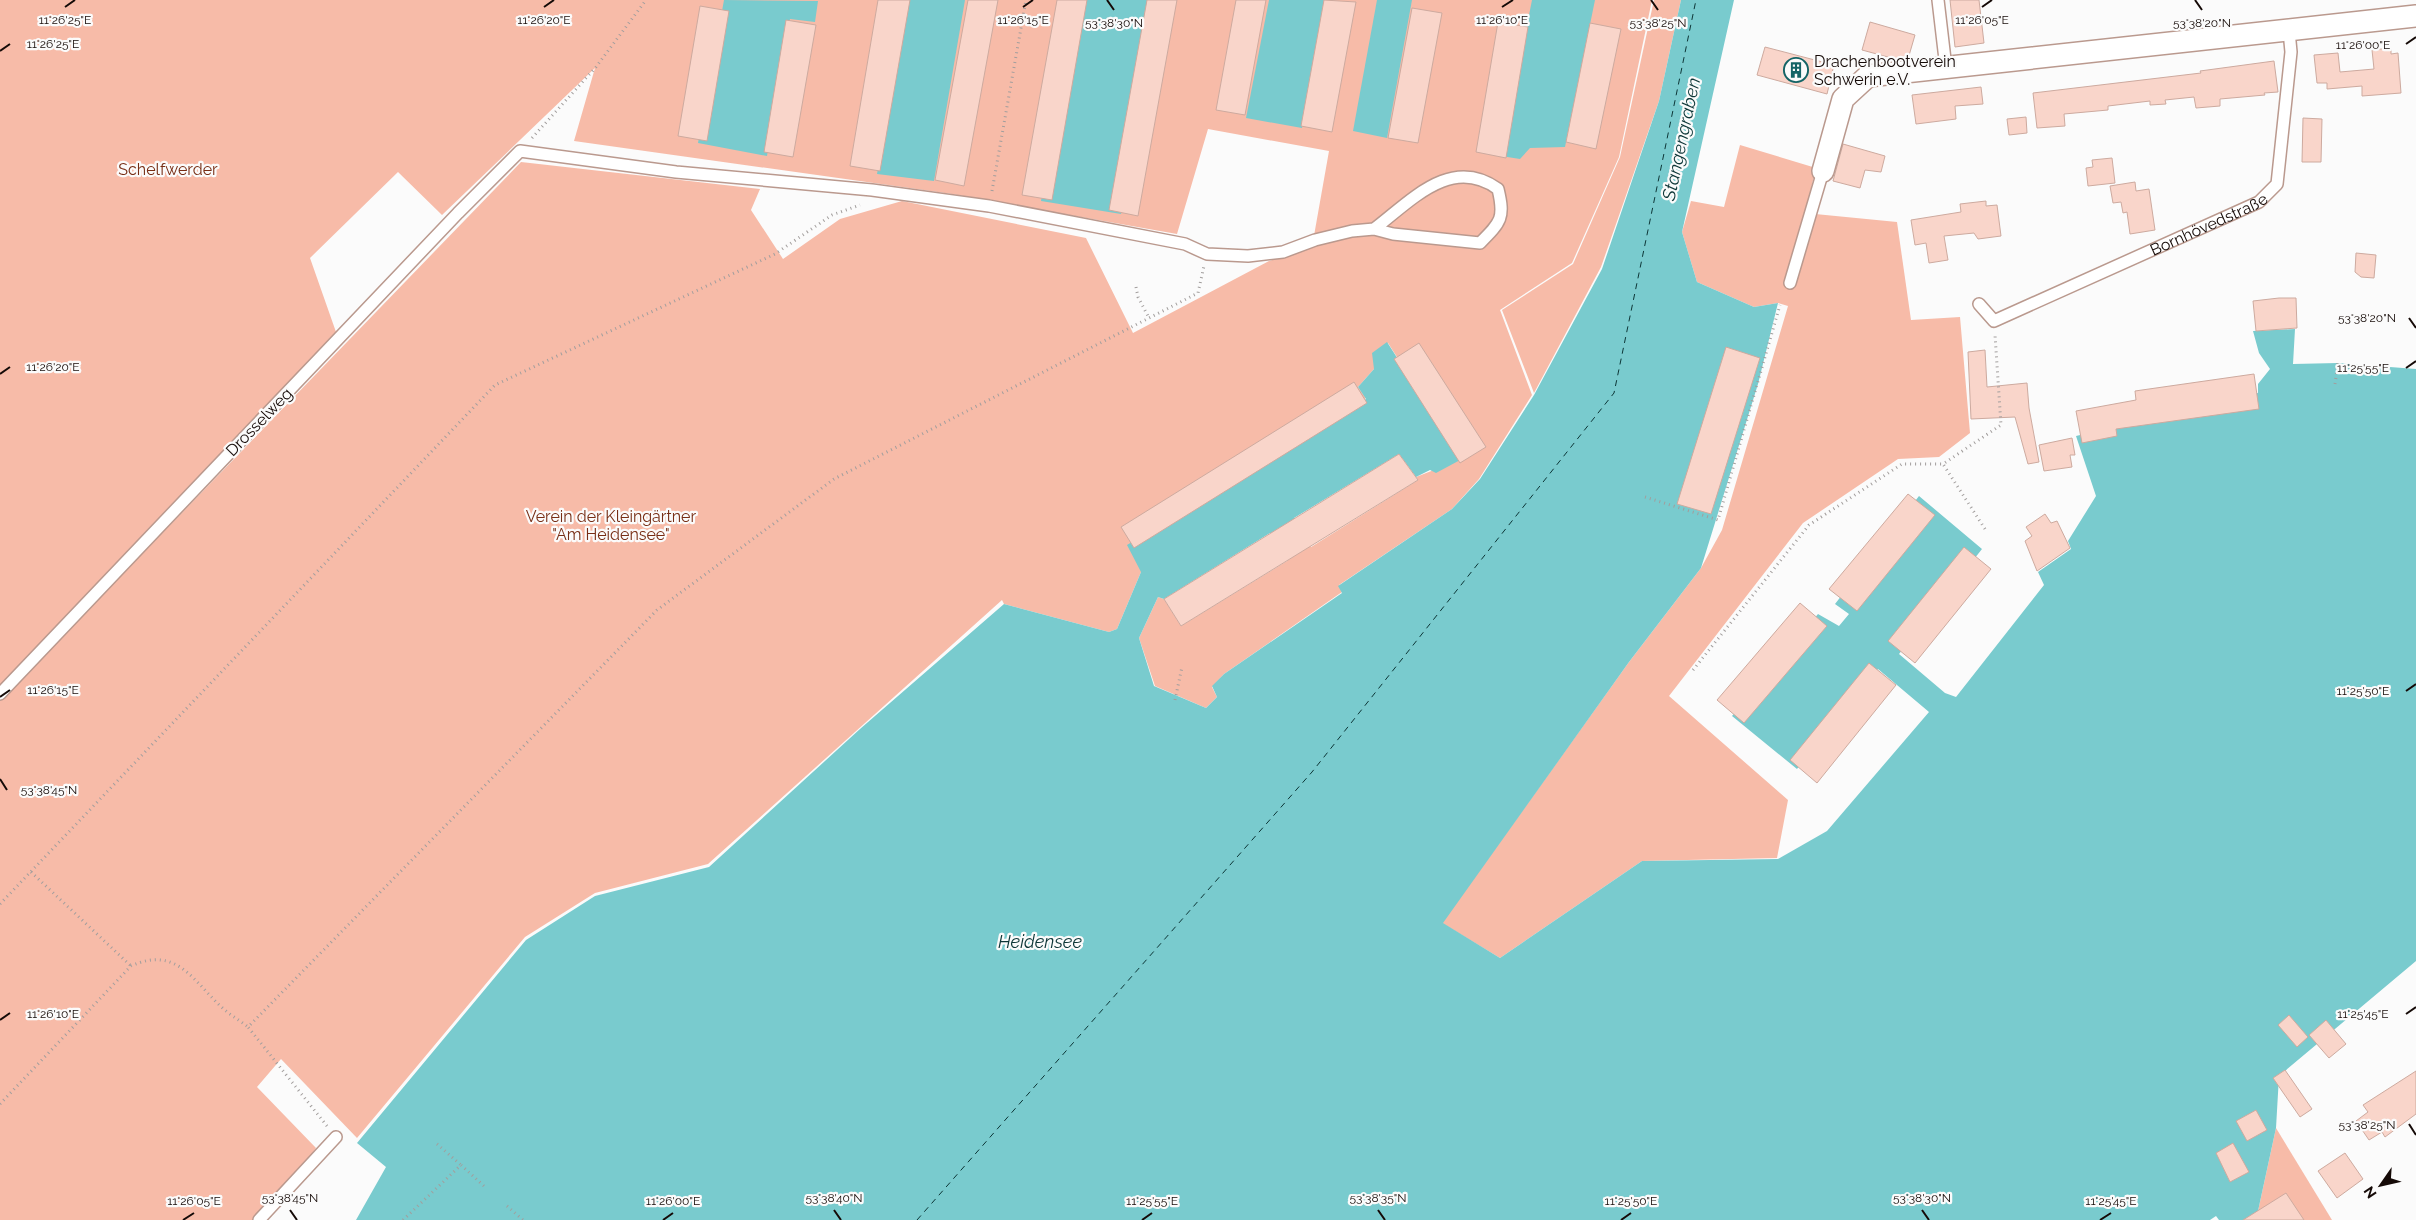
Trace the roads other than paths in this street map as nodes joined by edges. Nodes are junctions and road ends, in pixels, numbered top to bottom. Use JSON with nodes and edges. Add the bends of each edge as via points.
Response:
{"nodes":[{"id":1,"x":1938,"y":0,"type":"edge"},
{"id":2,"x":2416,"y":16,"type":"edge"},
{"id":3,"x":2289,"y":31,"type":"junction"},
{"id":4,"x":1946,"y":68,"type":"junction"},
{"id":5,"x":1823,"y":171,"type":"joint"},
{"id":6,"x":1374,"y":229,"type":"junction"},
{"id":7,"x":1790,"y":283,"type":"dead end"},
{"id":8,"x":1979,"y":304,"type":"dead end"},
{"id":9,"x":0,"y":694,"type":"edge"},
{"id":10,"x":336,"y":1137,"type":"road end"},
{"id":11,"x":259,"y":1220,"type":"edge"}],
"edges":[{"from":1,"to":4,"type":"lane"},
{"from":2,"to":3,"type":"street"},
{"from":3,"to":4,"type":"street"},
{"from":3,"to":8,"type":"lane","name":"Bornhövedstraße","via":[[2291,52],[2277,184],[2259,202],[1994,321]]},
{"from":4,"to":5,"type":"street","via":[[1868,76],[1843,100]]},
{"from":5,"to":7,"type":"lane"},
{"from":6,"to":6,"type":"lane","via":[[1431,186],[1454,176],[1484,179],[1498,189],[1503,210],[1497,226],[1480,243]]},
{"from":6,"to":9,"type":"lane","name":"Drosselweg","via":[[1315,240],[1283,252],[1248,256],[1207,254],[1185,244],[989,206],[872,190],[676,172],[520,151]]},
{"from":10,"to":11,"type":"lane"}]}
